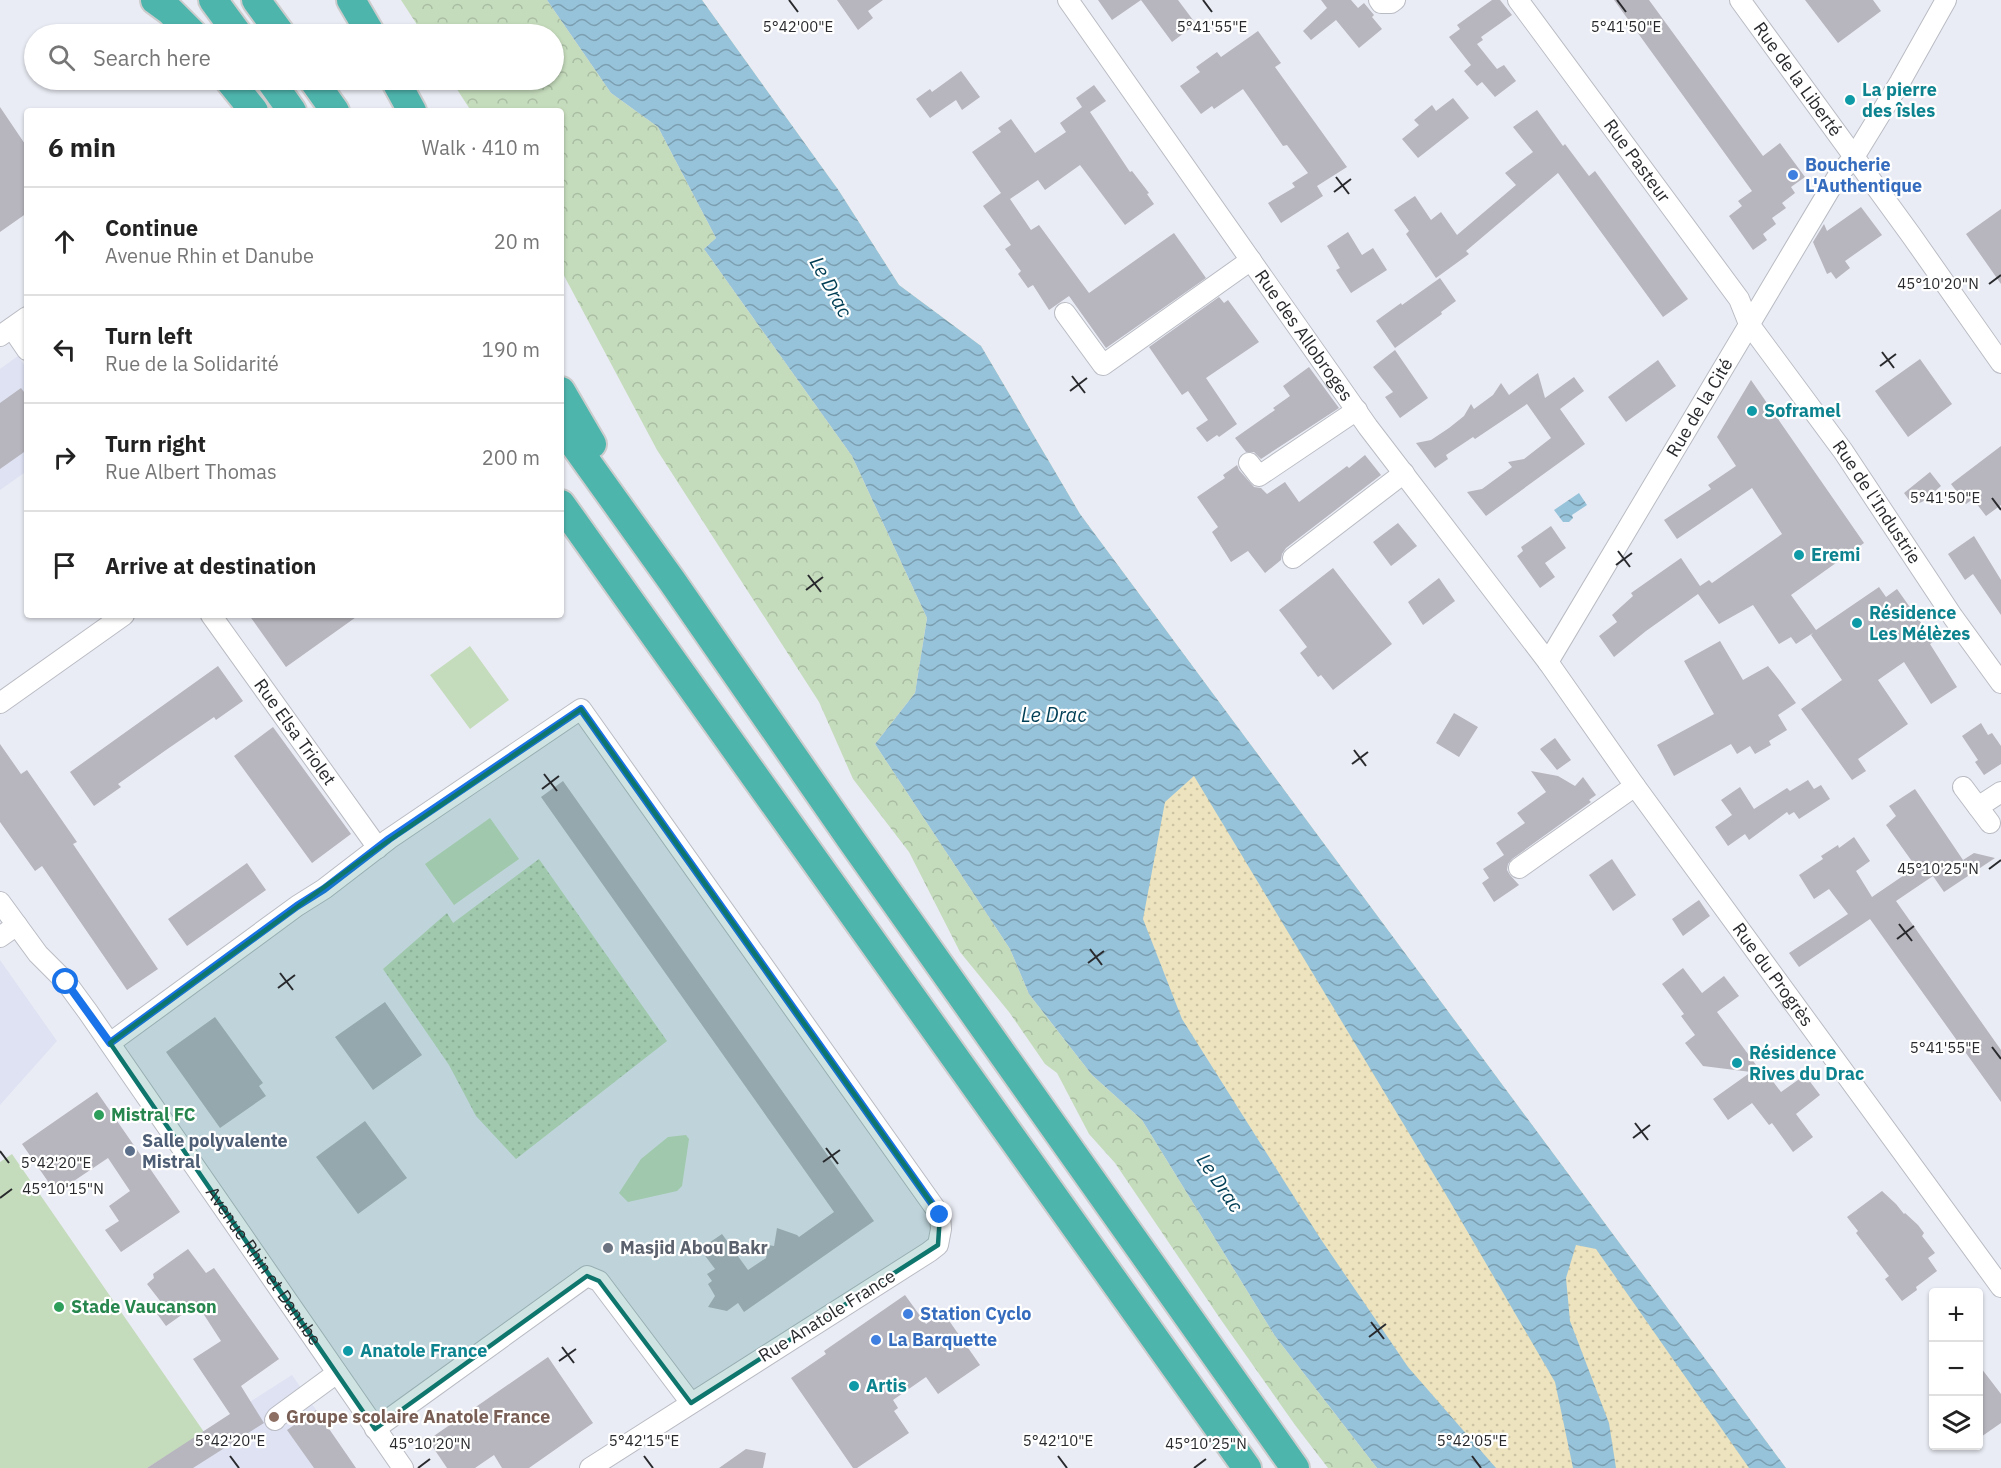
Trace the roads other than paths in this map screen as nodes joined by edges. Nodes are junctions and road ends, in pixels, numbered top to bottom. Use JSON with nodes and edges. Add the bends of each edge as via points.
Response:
{"nodes":[{"id":1,"x":155,"y":0,"type":"edge"},
{"id":2,"x":213,"y":0,"type":"edge"},
{"id":3,"x":256,"y":0,"type":"edge"},
{"id":4,"x":351,"y":0,"type":"edge"},
{"id":5,"x":1068,"y":0,"type":"edge"},
{"id":6,"x":1379,"y":0,"type":"edge"},
{"id":7,"x":1395,"y":0,"type":"edge"},
{"id":8,"x":1518,"y":0,"type":"edge"},
{"id":9,"x":1740,"y":0,"type":"edge"},
{"id":10,"x":1946,"y":0,"type":"edge"},
{"id":11,"x":183,"y":24,"type":"edge"},
{"id":12,"x":231,"y":24,"type":"edge"},
{"id":13,"x":274,"y":24,"type":"edge"},
{"id":14,"x":365,"y":24,"type":"edge"},
{"id":15,"x":237,"y":90,"type":"edge"},
{"id":16,"x":277,"y":90,"type":"edge"},
{"id":17,"x":320,"y":90,"type":"edge"},
{"id":18,"x":400,"y":90,"type":"edge"},
{"id":19,"x":252,"y":108,"type":"edge"},
{"id":20,"x":290,"y":108,"type":"edge"},
{"id":21,"x":333,"y":108,"type":"edge"},
{"id":22,"x":410,"y":108,"type":"edge"},
{"id":23,"x":1854,"y":157,"type":"junction"},
{"id":24,"x":1251,"y":260,"type":"junction"},
{"id":25,"x":1065,"y":313,"type":"dead end"},
{"id":26,"x":1749,"y":324,"type":"junction"},
{"id":27,"x":13,"y":327,"type":"edge"},
{"id":28,"x":24,"y":345,"type":"edge"},
{"id":29,"x":2001,"y":363,"type":"edge"},
{"id":30,"x":564,"y":396,"type":"edge"},
{"id":31,"x":1357,"y":410,"type":"junction"},
{"id":32,"x":564,"y":430,"type":"edge"},
{"id":33,"x":1249,"y":463,"type":"dead end"},
{"id":34,"x":1404,"y":473,"type":"junction"},
{"id":35,"x":564,"y":508,"type":"edge"},
{"id":36,"x":1293,"y":558,"type":"dead end"},
{"id":37,"x":672,"y":581,"type":"junction"},
{"id":38,"x":120,"y":618,"type":"edge"},
{"id":39,"x":213,"y":618,"type":"edge"},
{"id":40,"x":1548,"y":662,"type":"junction"},
{"id":41,"x":2001,"y":683,"type":"edge"},
{"id":42,"x":0,"y":703,"type":"edge"},
{"id":43,"x":1635,"y":786,"type":"junction"},
{"id":44,"x":1963,"y":787,"type":"dead end"},
{"id":45,"x":2001,"y":792,"type":"edge"},
{"id":46,"x":1978,"y":807,"type":"junction"},
{"id":47,"x":1990,"y":824,"type":"dead end"},
{"id":48,"x":378,"y":849,"type":"junction"},
{"id":49,"x":1519,"y":868,"type":"dead end"},
{"id":50,"x":0,"y":902,"type":"edge"},
{"id":51,"x":17,"y":925,"type":"junction"},
{"id":52,"x":0,"y":937,"type":"edge"},
{"id":53,"x":110,"y":1043,"type":"junction"},
{"id":54,"x":2001,"y":1287,"type":"edge"},
{"id":55,"x":337,"y":1373,"type":"junction"},
{"id":56,"x":691,"y":1403,"type":"junction"},
{"id":57,"x":275,"y":1420,"type":"dead end"},
{"id":58,"x":375,"y":1429,"type":"junction"},
{"id":59,"x":403,"y":1468,"type":"edge"},
{"id":60,"x":590,"y":1468,"type":"edge"},
{"id":61,"x":1247,"y":1468,"type":"edge"},
{"id":62,"x":1295,"y":1468,"type":"edge"}],
"edges":[{"from":1,"to":11,"type":"highway"},
{"from":2,"to":12,"type":"highway"},
{"from":3,"to":13,"type":"highway"},
{"from":4,"to":14,"type":"highway"},
{"from":5,"to":24,"type":"street","name":"Rue des Allobroges"},
{"from":6,"to":7,"type":"street"},
{"from":8,"to":26,"type":"street","name":"Rue Pasteur","via":[[1739,298]]},
{"from":9,"to":23,"type":"street","name":"Rue de la Liberté"},
{"from":10,"to":23,"type":"street","name":"Rue de la Cité"},
{"from":15,"to":19,"type":"highway"},
{"from":16,"to":20,"type":"highway"},
{"from":17,"to":21,"type":"highway"},
{"from":18,"to":22,"type":"highway"},
{"from":23,"to":26,"type":"street","name":"Rue de la Cité","via":[[1839,174]]},
{"from":23,"to":29,"type":"street","name":"Rue de la Liberté"},
{"from":24,"to":25,"type":"street","via":[[1103,365]]},
{"from":24,"to":31,"type":"street","name":"Rue des Allobroges"},
{"from":26,"to":40,"type":"street","name":"Rue de la Cité"},
{"from":26,"to":41,"type":"street","name":"Rue de l'Industrie","via":[[1843,451]]},
{"from":27,"to":28,"type":"street"},
{"from":30,"to":37,"type":"highway"},
{"from":31,"to":33,"type":"street","via":[[1259,476]]},
{"from":31,"to":34,"type":"street","name":"Rue des Allobroges"},
{"from":32,"to":37,"type":"highway"},
{"from":34,"to":36,"type":"street"},
{"from":34,"to":40,"type":"street","name":"Rue des Allobroges"},
{"from":35,"to":61,"type":"highway"},
{"from":37,"to":62,"type":"highway"},
{"from":38,"to":42,"type":"street"},
{"from":39,"to":48,"type":"street","name":"Rue Elsa Triolet"},
{"from":40,"to":43,"type":"street","name":"Rue du Progrès"},
{"from":43,"to":49,"type":"street"},
{"from":43,"to":54,"type":"street","name":"Rue du Progrès"},
{"from":44,"to":46,"type":"street"},
{"from":45,"to":46,"type":"street"},
{"from":46,"to":47,"type":"street"},
{"from":48,"to":53,"type":"street"},
{"from":48,"to":56,"type":"street","name":"Rue Anatole France","via":[[581,709],[940,1215],[938,1245]]},
{"from":50,"to":51,"type":"street","name":"Avenue Rhin et Danube"},
{"from":51,"to":52,"type":"street"},
{"from":51,"to":53,"type":"street","name":"Avenue Rhin et Danube","via":[[66,982]]},
{"from":53,"to":55,"type":"street","name":"Avenue Rhin et Danube"},
{"from":55,"to":57,"type":"street"},
{"from":55,"to":58,"type":"street","name":"Avenue Rhin et Danube"},
{"from":56,"to":58,"type":"street","via":[[599,1281],[588,1276]]},
{"from":56,"to":60,"type":"street","name":"Rue Anatole France"},
{"from":58,"to":59,"type":"street","name":"Avenue Rhin et Danube"}]}
